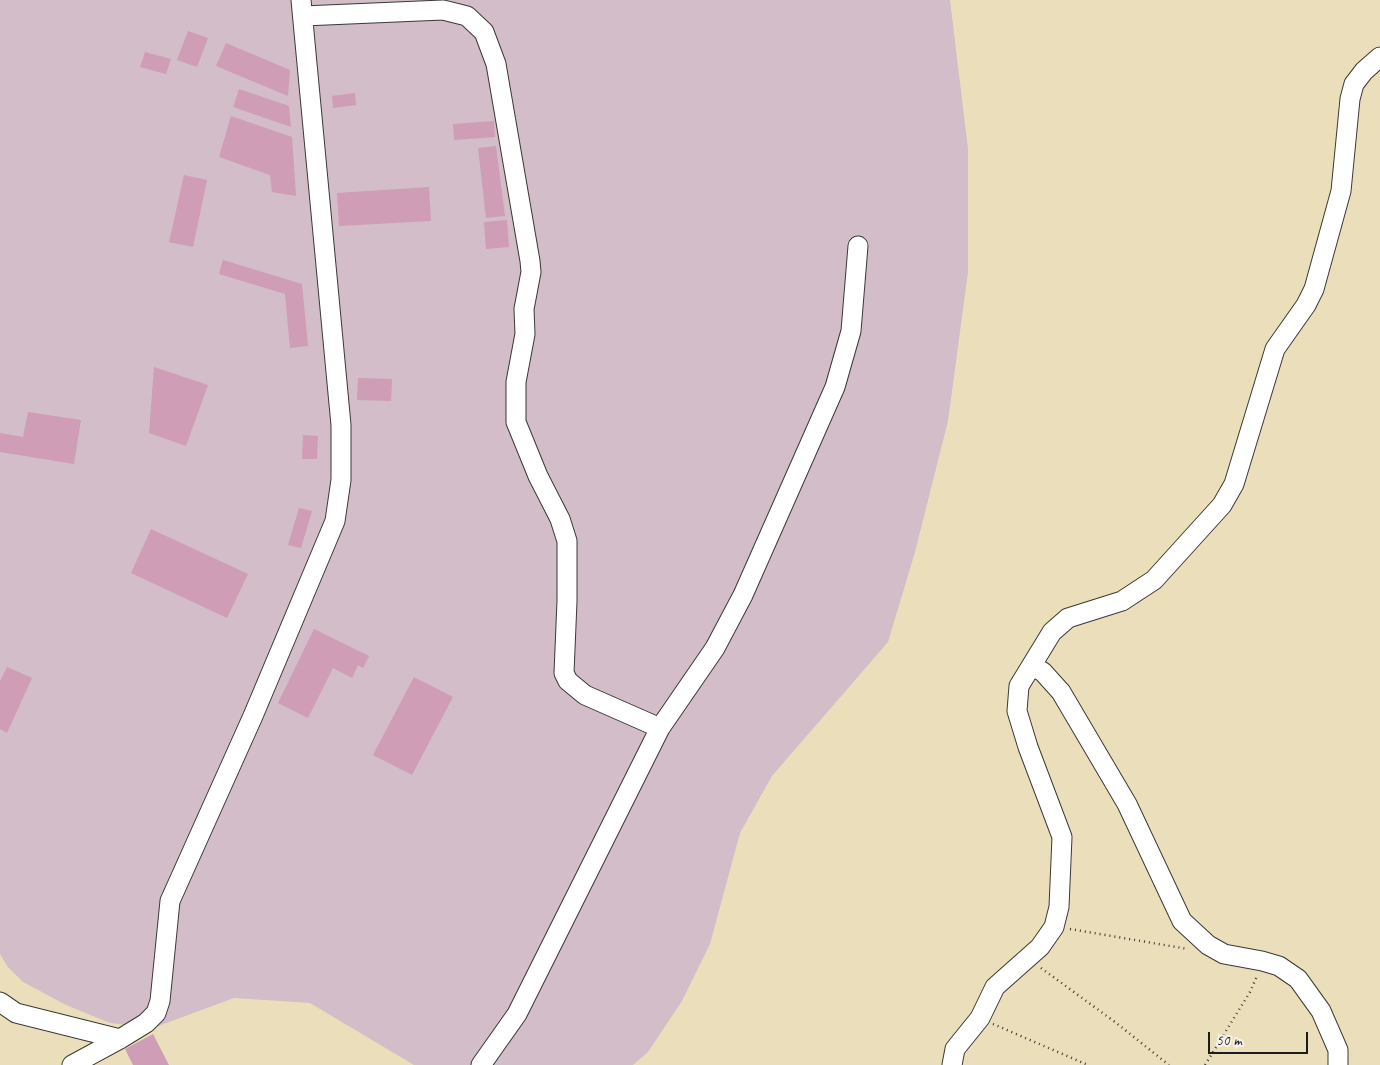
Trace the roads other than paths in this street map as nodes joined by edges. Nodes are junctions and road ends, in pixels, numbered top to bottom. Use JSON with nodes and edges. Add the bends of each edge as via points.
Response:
{"nodes":[{"id":1,"x":302,"y":8,"type":"edge"},
{"id":2,"x":1380,"y":57,"type":"edge"},
{"id":3,"x":858,"y":246,"type":"dead end"},
{"id":4,"x":1032,"y":666,"type":"junction"},
{"id":5,"x":660,"y":728,"type":"junction"},
{"id":6,"x":0,"y":1002,"type":"edge"},
{"id":7,"x":8,"y":1014,"type":"edge"},
{"id":8,"x":120,"y":1038,"type":"junction"},
{"id":9,"x":72,"y":1065,"type":"edge"},
{"id":10,"x":481,"y":1065,"type":"edge"},
{"id":11,"x":952,"y":1065,"type":"edge"},
{"id":12,"x":1338,"y":1065,"type":"edge"}],
"edges":[{"from":1,"to":5,"type":"street","via":[[443,10],[467,16],[484,32],[496,64],[531,272],[516,382],[516,422],[567,541],[564,673],[568,681],[585,695]]},
{"from":1,"to":8,"type":"street","via":[[341,425],[341,480],[335,521],[257,707],[170,901],[156,1013],[146,1023]]},
{"from":2,"to":4,"type":"street","via":[[1354,84],[1341,190],[1314,289],[1275,349],[1234,484],[1222,505],[1154,580],[1122,601],[1068,618],[1052,632]]},
{"from":3,"to":5,"type":"street","via":[[851,331],[835,387],[743,594],[715,648]]},
{"from":4,"to":11,"type":"street","via":[[1019,686],[1017,711],[1062,837],[1059,907],[1054,926],[1040,947],[995,987],[980,1018],[955,1048]]},
{"from":4,"to":12,"type":"street","via":[[1043,672],[1060,692],[1127,804],[1182,921],[1208,945],[1224,954],[1279,966],[1298,979],[1321,1011],[1338,1050]]},
{"from":5,"to":10,"type":"street","via":[[517,1014]]},
{"from":6,"to":7,"type":"street"},
{"from":7,"to":8,"type":"street"},
{"from":8,"to":9,"type":"street"}]}
